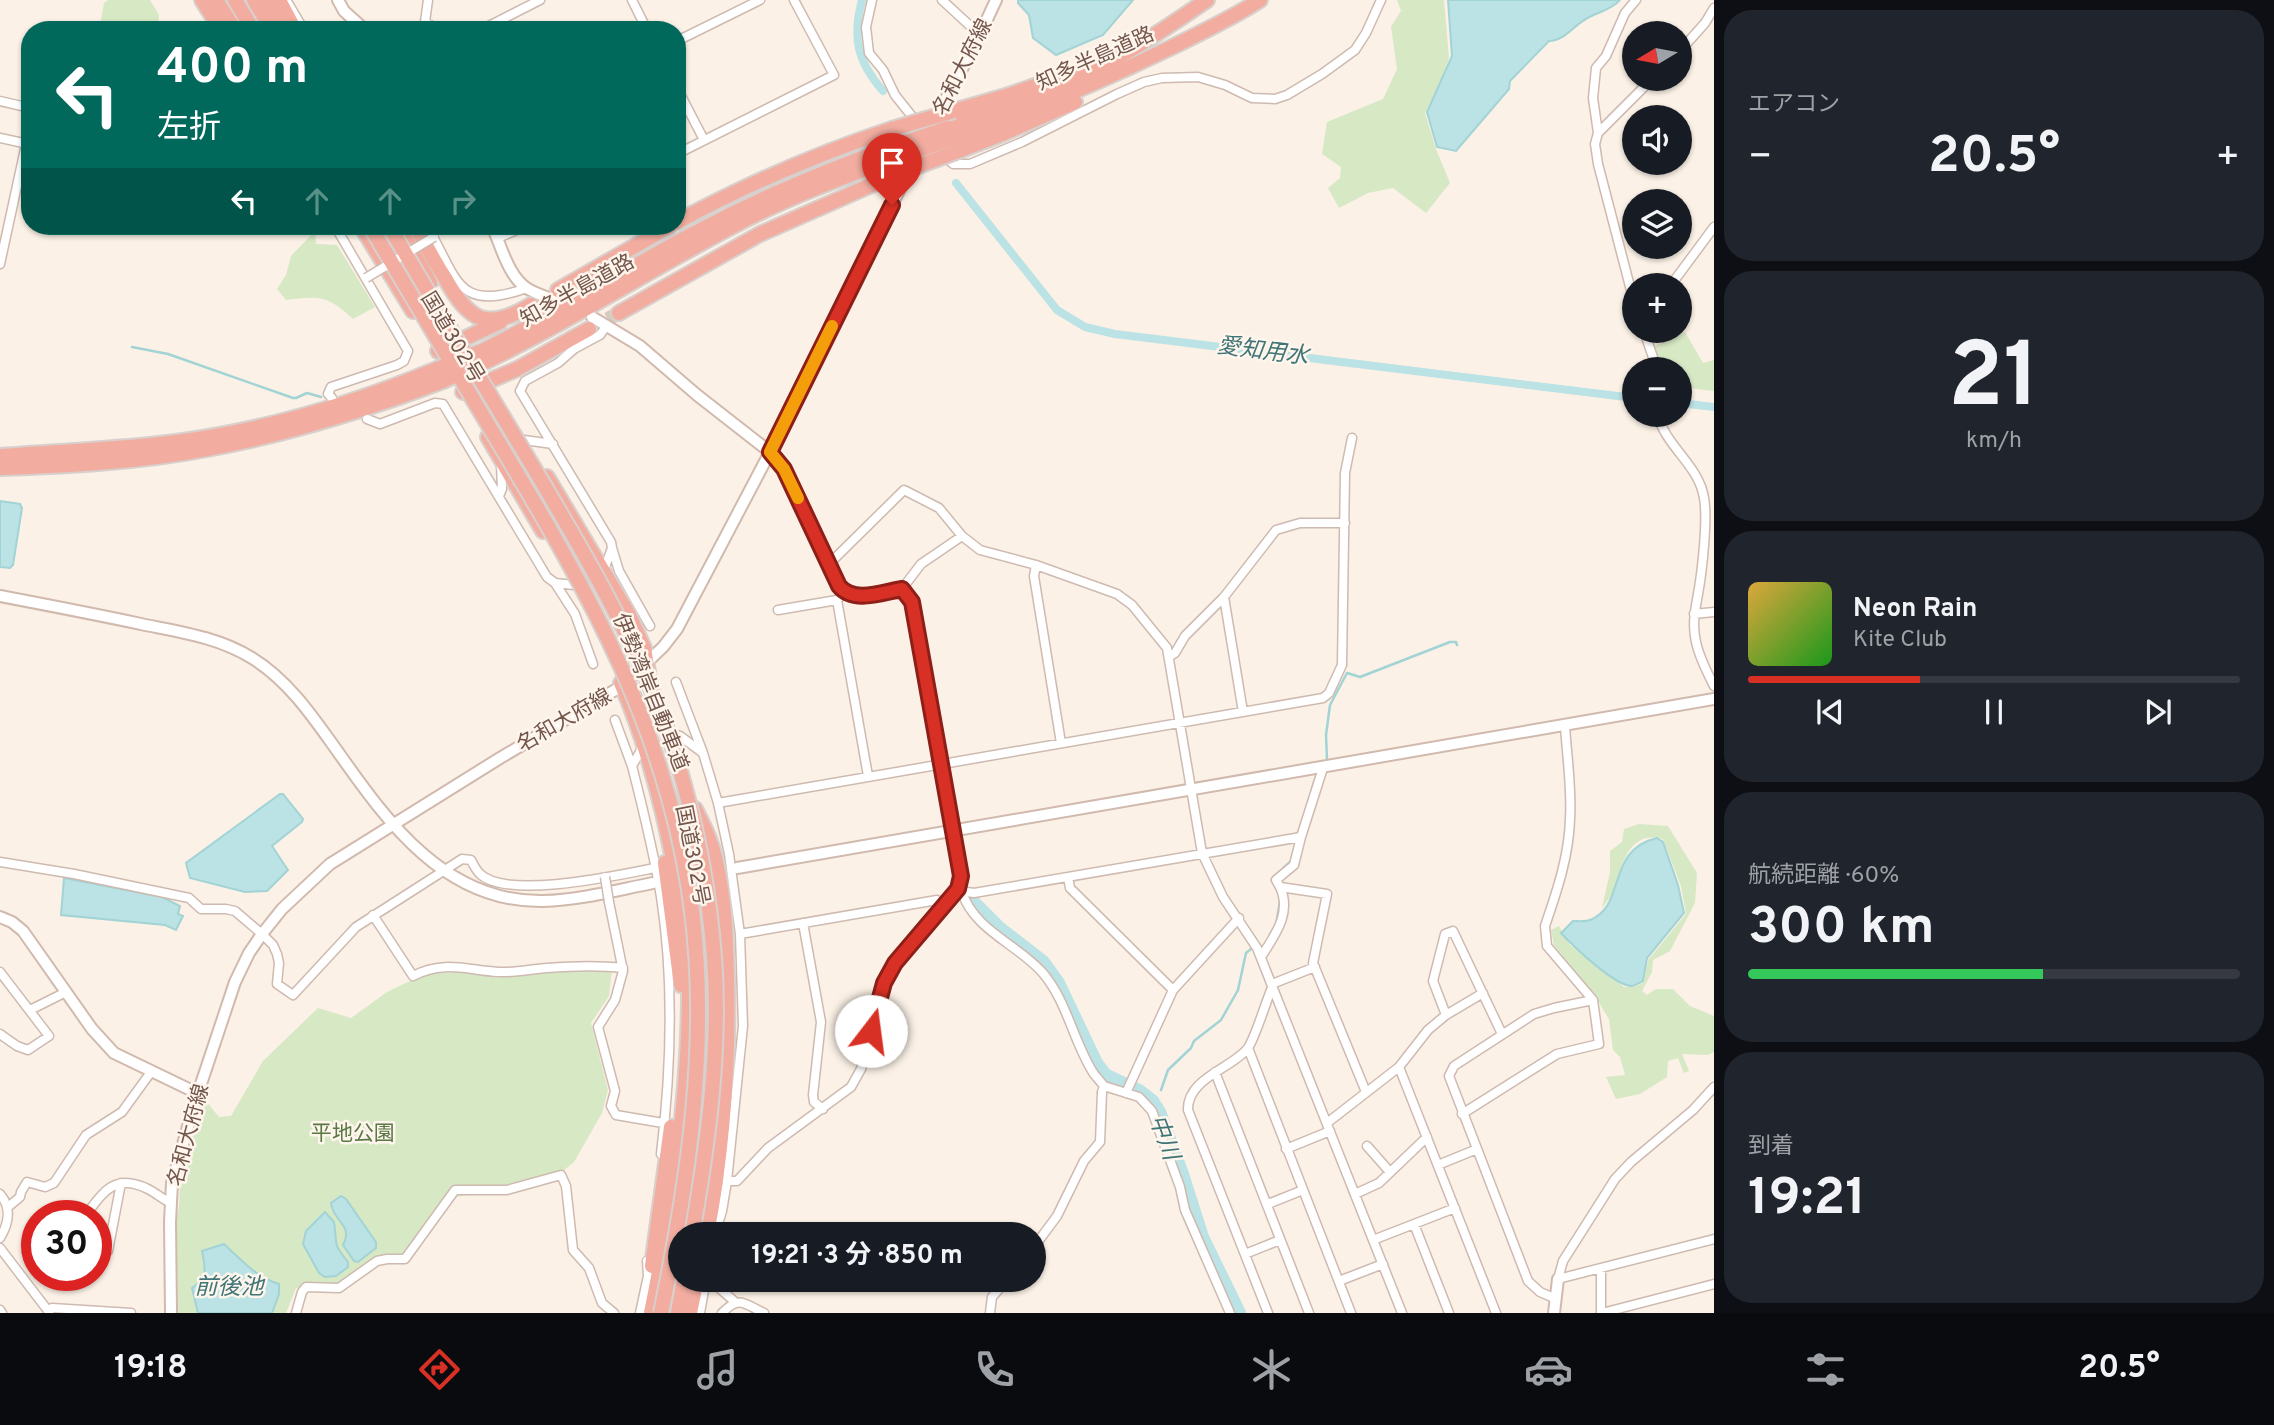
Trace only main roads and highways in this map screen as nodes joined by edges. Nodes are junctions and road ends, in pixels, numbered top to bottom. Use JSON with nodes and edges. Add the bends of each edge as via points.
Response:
{"nodes":[{"id":1,"x":202,"y":0,"type":"edge"},
{"id":2,"x":216,"y":0,"type":"edge"},
{"id":3,"x":223,"y":0,"type":"edge"},
{"id":4,"x":235,"y":0,"type":"edge"},
{"id":5,"x":254,"y":0,"type":"edge"},
{"id":6,"x":264,"y":0,"type":"edge"},
{"id":7,"x":279,"y":0,"type":"edge"},
{"id":8,"x":1207,"y":0,"type":"edge"},
{"id":9,"x":1260,"y":0,"type":"edge"},
{"id":10,"x":215,"y":21,"type":"edge"},
{"id":11,"x":229,"y":21,"type":"edge"},
{"id":12,"x":236,"y":21,"type":"edge"},
{"id":13,"x":248,"y":21,"type":"edge"},
{"id":14,"x":267,"y":21,"type":"edge"},
{"id":15,"x":276,"y":21,"type":"edge"},
{"id":16,"x":290,"y":21,"type":"edge"},
{"id":17,"x":1132,"y":50,"type":"junction"},
{"id":18,"x":951,"y":140,"type":"junction"},
{"id":19,"x":686,"y":217,"type":"edge"},
{"id":20,"x":358,"y":235,"type":"edge"},
{"id":21,"x":366,"y":235,"type":"edge"},
{"id":22,"x":375,"y":235,"type":"edge"},
{"id":23,"x":394,"y":235,"type":"edge"},
{"id":24,"x":406,"y":235,"type":"edge"},
{"id":25,"x":421,"y":235,"type":"edge"},
{"id":26,"x":656,"y":235,"type":"edge"},
{"id":27,"x":558,"y":296,"type":"road end"},
{"id":28,"x":531,"y":305,"type":"dead end"},
{"id":29,"x":412,"y":310,"type":"junction"},
{"id":30,"x":619,"y":313,"type":"tunnel mouth"},
{"id":31,"x":511,"y":317,"type":"junction"},
{"id":32,"x":591,"y":323,"type":"tunnel mouth"},
{"id":33,"x":464,"y":339,"type":"junction"},
{"id":34,"x":438,"y":351,"type":"junction"},
{"id":35,"x":440,"y":375,"type":"junction"},
{"id":36,"x":488,"y":381,"type":"junction"},
{"id":37,"x":463,"y":392,"type":"junction"},
{"id":38,"x":0,"y":456,"type":"edge"},
{"id":39,"x":0,"y":468,"type":"edge"},
{"id":40,"x":695,"y":809,"type":"junction"},
{"id":41,"x":665,"y":816,"type":"junction"},
{"id":42,"x":695,"y":1222,"type":"edge"},
{"id":43,"x":695,"y":1222,"type":"edge"},
{"id":44,"x":710,"y":1222,"type":"edge"},
{"id":45,"x":684,"y":1292,"type":"edge"},
{"id":46,"x":694,"y":1292,"type":"edge"},
{"id":47,"x":649,"y":1313,"type":"edge"},
{"id":48,"x":661,"y":1313,"type":"edge"},
{"id":49,"x":680,"y":1313,"type":"edge"},
{"id":50,"x":690,"y":1313,"type":"edge"}],
"edges":[{"from":1,"to":10,"type":"highway"},
{"from":2,"to":11,"type":"highway"},
{"from":3,"to":12,"type":"highway"},
{"from":4,"to":13,"type":"highway"},
{"from":5,"to":14,"type":"highway"},
{"from":6,"to":15,"type":"highway"},
{"from":7,"to":16,"type":"highway"},
{"from":8,"to":17,"type":"highway","name":"知多半島道路"},
{"from":9,"to":18,"type":"highway","name":"知多半島道路","via":[[1104,87],[1002,134]]},
{"from":17,"to":18,"type":"highway","name":"知多半島道路"},
{"from":17,"to":19,"type":"highway","bridge":true,"via":[[1006,96],[845,144],[759,179]]},
{"from":18,"to":30,"type":"highway","bridge":true,"via":[[894,175],[760,234]]},
{"from":18,"to":35,"type":"highway","name":"知多半島道路","bridge":true,"via":[[900,150],[735,225],[557,326]]},
{"from":20,"to":29,"type":"highway"},
{"from":21,"to":29,"type":"highway","name":"国道302号"},
{"from":22,"to":48,"type":"highway","name":"伊勢湾岸自動車道","bridge":true,"via":[[589,597],[631,688],[665,779],[692,912],[698,1004],[691,1121]]},
{"from":23,"to":42,"type":"highway","name":"伊勢湾岸自動車道","bridge":true,"via":[[602,586],[648,682],[681,773],[709,910],[716,1003],[712,1087]]},
{"from":24,"to":33,"type":"highway","name":"国道302号"},
{"from":25,"to":31,"type":"highway","via":[[466,310],[481,319]]},
{"from":26,"to":27,"type":"highway"},
{"from":28,"to":31,"type":"highway"},
{"from":29,"to":34,"type":"highway","name":"国道302号"},
{"from":31,"to":33,"type":"highway"},
{"from":32,"to":36,"type":"highway","via":[[517,369]]},
{"from":33,"to":34,"type":"highway"},
{"from":33,"to":36,"type":"highway","name":"国道302号"},
{"from":34,"to":37,"type":"highway","name":"国道302号"},
{"from":35,"to":38,"type":"highway","name":"知多半島道路","via":[[222,435]]},
{"from":35,"to":39,"type":"highway","name":"知多半島道路","via":[[332,420],[205,449],[98,463]]},
{"from":36,"to":37,"type":"highway"},
{"from":36,"to":40,"type":"highway","name":"国道302号","via":[[628,613],[644,648],[645,664]]},
{"from":37,"to":41,"type":"highway","name":"国道302号","via":[[575,585],[622,686]]},
{"from":40,"to":43,"type":"highway","name":"国道302号","via":[[712,920],[718,1005],[713,1089]]},
{"from":40,"to":44,"type":"highway","via":[[715,858],[727,939],[728,1037]]},
{"from":41,"to":47,"type":"highway","via":[[665,862],[682,1017]]},
{"from":41,"to":47,"type":"highway","name":"国道302号","via":[[685,923],[688,1040],[675,1178]]},
{"from":45,"to":49,"type":"highway"},
{"from":46,"to":50,"type":"highway"}]}
